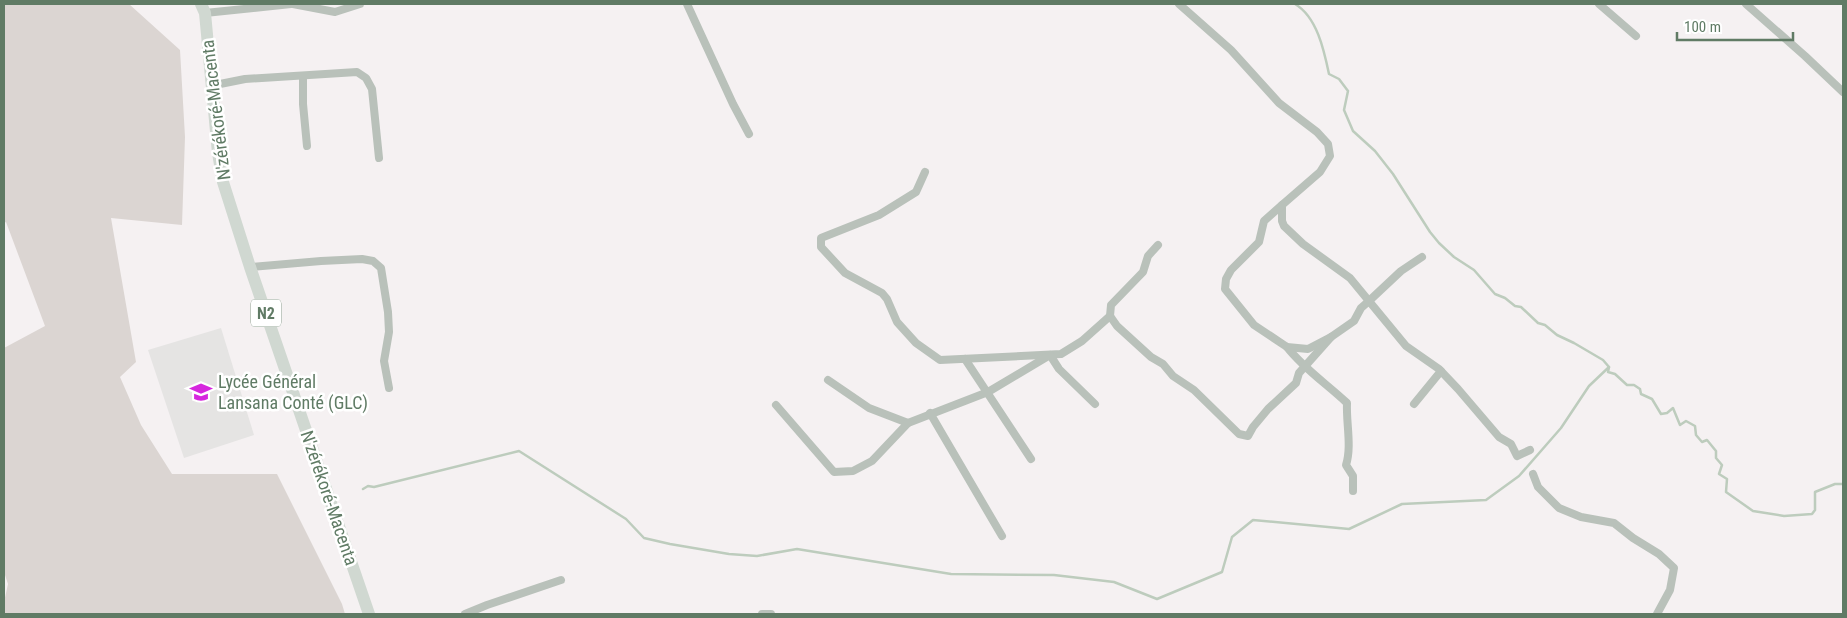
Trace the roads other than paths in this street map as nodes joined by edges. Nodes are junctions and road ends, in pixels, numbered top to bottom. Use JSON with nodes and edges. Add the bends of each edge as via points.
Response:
{"nodes":[{"id":1,"x":281,"y":4,"type":"edge"},
{"id":2,"x":292,"y":4,"type":"edge"},
{"id":3,"x":360,"y":4,"type":"edge"},
{"id":4,"x":687,"y":4,"type":"edge"},
{"id":5,"x":1179,"y":4,"type":"edge"},
{"id":6,"x":1599,"y":4,"type":"edge"},
{"id":7,"x":1746,"y":4,"type":"edge"},
{"id":8,"x":203,"y":9,"type":"edge"},
{"id":9,"x":1636,"y":36,"type":"dead end"},
{"id":10,"x":303,"y":76,"type":"junction"},
{"id":11,"x":210,"y":86,"type":"junction"},
{"id":12,"x":1843,"y":92,"type":"edge"},
{"id":13,"x":749,"y":134,"type":"dead end"},
{"id":14,"x":307,"y":146,"type":"dead end"},
{"id":15,"x":379,"y":158,"type":"dead end"},
{"id":16,"x":925,"y":172,"type":"dead end"},
{"id":17,"x":1282,"y":205,"type":"junction"},
{"id":18,"x":1158,"y":245,"type":"dead end"},
{"id":19,"x":1422,"y":257,"type":"dead end"},
{"id":20,"x":250,"y":268,"type":"junction"},
{"id":21,"x":1369,"y":301,"type":"junction"},
{"id":22,"x":1110,"y":316,"type":"junction"},
{"id":23,"x":1331,"y":337,"type":"junction"},
{"id":24,"x":1287,"y":347,"type":"junction"},
{"id":25,"x":1050,"y":355,"type":"junction"},
{"id":26,"x":965,"y":359,"type":"junction"},
{"id":27,"x":1304,"y":368,"type":"junction"},
{"id":28,"x":1441,"y":371,"type":"junction"},
{"id":29,"x":828,"y":380,"type":"dead end"},
{"id":30,"x":389,"y":388,"type":"dead end"},
{"id":31,"x":988,"y":392,"type":"junction"},
{"id":32,"x":1094,"y":404,"type":"dead end"},
{"id":33,"x":1414,"y":404,"type":"dead end"},
{"id":34,"x":776,"y":405,"type":"dead end"},
{"id":35,"x":930,"y":413,"type":"junction"},
{"id":36,"x":908,"y":422,"type":"junction"},
{"id":37,"x":1530,"y":450,"type":"dead end"},
{"id":38,"x":1031,"y":459,"type":"dead end"},
{"id":39,"x":1534,"y":474,"type":"dead end"},
{"id":40,"x":1353,"y":491,"type":"dead end"},
{"id":41,"x":1002,"y":536,"type":"dead end"},
{"id":42,"x":561,"y":580,"type":"dead end"},
{"id":43,"x":369,"y":614,"type":"edge"},
{"id":44,"x":465,"y":614,"type":"edge"},
{"id":45,"x":762,"y":614,"type":"edge"},
{"id":46,"x":771,"y":614,"type":"edge"},
{"id":47,"x":1657,"y":614,"type":"edge"}],
"edges":[{"from":1,"to":2,"type":"street"},
{"from":1,"to":8,"type":"street"},
{"from":2,"to":3,"type":"street","via":[[335,12]]},
{"from":4,"to":13,"type":"street"},
{"from":5,"to":17,"type":"street","via":[[1231,50],[1279,104],[1318,132],[1328,144],[1330,156],[1320,172]]},
{"from":6,"to":9,"type":"street"},
{"from":7,"to":12,"type":"street"},
{"from":8,"to":11,"type":"highway","name":"N'zérékoré-Macenta","number":"N2"},
{"from":10,"to":11,"type":"street","via":[[246,79]]},
{"from":10,"to":14,"type":"street"},
{"from":10,"to":15,"type":"street","via":[[357,72],[366,78],[372,89]]},
{"from":11,"to":20,"type":"highway","name":"N'zérékoré-Macenta","number":"N2","via":[[223,182]]},
{"from":16,"to":26,"type":"street","via":[[916,192],[879,216],[821,238],[821,247],[845,273],[882,294],[897,322],[916,343],[940,360]]},
{"from":17,"to":21,"type":"street","via":[[1284,226],[1350,278]]},
{"from":17,"to":24,"type":"street","via":[[1264,221],[1259,242],[1231,270],[1225,289],[1254,325]]},
{"from":18,"to":22,"type":"street","via":[[1148,256],[1143,272],[1110,305]]},
{"from":19,"to":21,"type":"street","via":[[1401,271]]},
{"from":20,"to":30,"type":"street","via":[[321,261],[373,261],[381,268],[387,304],[389,332],[384,361]]},
{"from":20,"to":43,"type":"highway","name":"N'zérékoré-Macenta","number":"N2"},
{"from":21,"to":23,"type":"street","via":[[1354,321]]},
{"from":21,"to":28,"type":"street","via":[[1406,346]]},
{"from":22,"to":25,"type":"street","via":[[1082,341],[1061,354]]},
{"from":22,"to":27,"type":"street","via":[[1151,357],[1194,390],[1239,434],[1248,436],[1268,409],[1296,383]]},
{"from":23,"to":24,"type":"street","via":[[1308,349]]},
{"from":23,"to":27,"type":"street"},
{"from":24,"to":27,"type":"street"},
{"from":25,"to":26,"type":"street"},
{"from":25,"to":31,"type":"street"},
{"from":25,"to":32,"type":"street","via":[[1059,369]]},
{"from":26,"to":31,"type":"street"},
{"from":27,"to":40,"type":"street","via":[[1347,403],[1349,454],[1346,465],[1353,476]]},
{"from":28,"to":33,"type":"street"},
{"from":28,"to":37,"type":"street","via":[[1491,429],[1512,444],[1517,456]]},
{"from":29,"to":36,"type":"street","via":[[869,408]]},
{"from":31,"to":35,"type":"street"},
{"from":31,"to":38,"type":"street"},
{"from":34,"to":36,"type":"street","via":[[834,472],[852,471],[872,461]]},
{"from":35,"to":36,"type":"street"},
{"from":35,"to":41,"type":"street"},
{"from":39,"to":47,"type":"street","via":[[1538,487],[1559,508],[1581,517],[1614,523],[1674,568],[1670,590]]},
{"from":42,"to":44,"type":"street"},
{"from":45,"to":46,"type":"street"}]}
